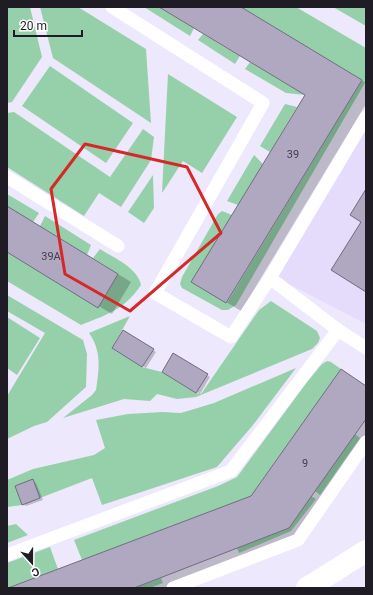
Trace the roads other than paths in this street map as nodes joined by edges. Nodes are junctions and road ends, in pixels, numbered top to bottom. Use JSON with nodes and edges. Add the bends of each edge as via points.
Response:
{"nodes":[{"id":1,"x":112,"y":7,"type":"edge"},
{"id":2,"x":366,"y":117,"type":"edge"},
{"id":3,"x":7,"y":177,"type":"edge"},
{"id":4,"x":118,"y":246,"type":"dead end"},
{"id":5,"x":270,"y":278,"type":"junction"},
{"id":6,"x":338,"y":330,"type":"junction"},
{"id":7,"x":366,"y":348,"type":"edge"},
{"id":8,"x":366,"y":442,"type":"edge"},
{"id":9,"x":7,"y":555,"type":"edge"},
{"id":10,"x":360,"y":560,"type":"edge"},
{"id":11,"x":173,"y":588,"type":"edge"},
{"id":12,"x":307,"y":588,"type":"edge"}],
"edges":[{"from":1,"to":5,"type":"lane","via":[[263,102],[155,292],[231,337]]},
{"from":2,"to":5,"type":"lane"},
{"from":3,"to":4,"type":"lane"},
{"from":5,"to":6,"type":"lane"},
{"from":6,"to":7,"type":"lane"},
{"from":6,"to":9,"type":"lane","via":[[231,471]]},
{"from":8,"to":11,"type":"lane","via":[[298,540]]},
{"from":10,"to":12,"type":"street"}]}
